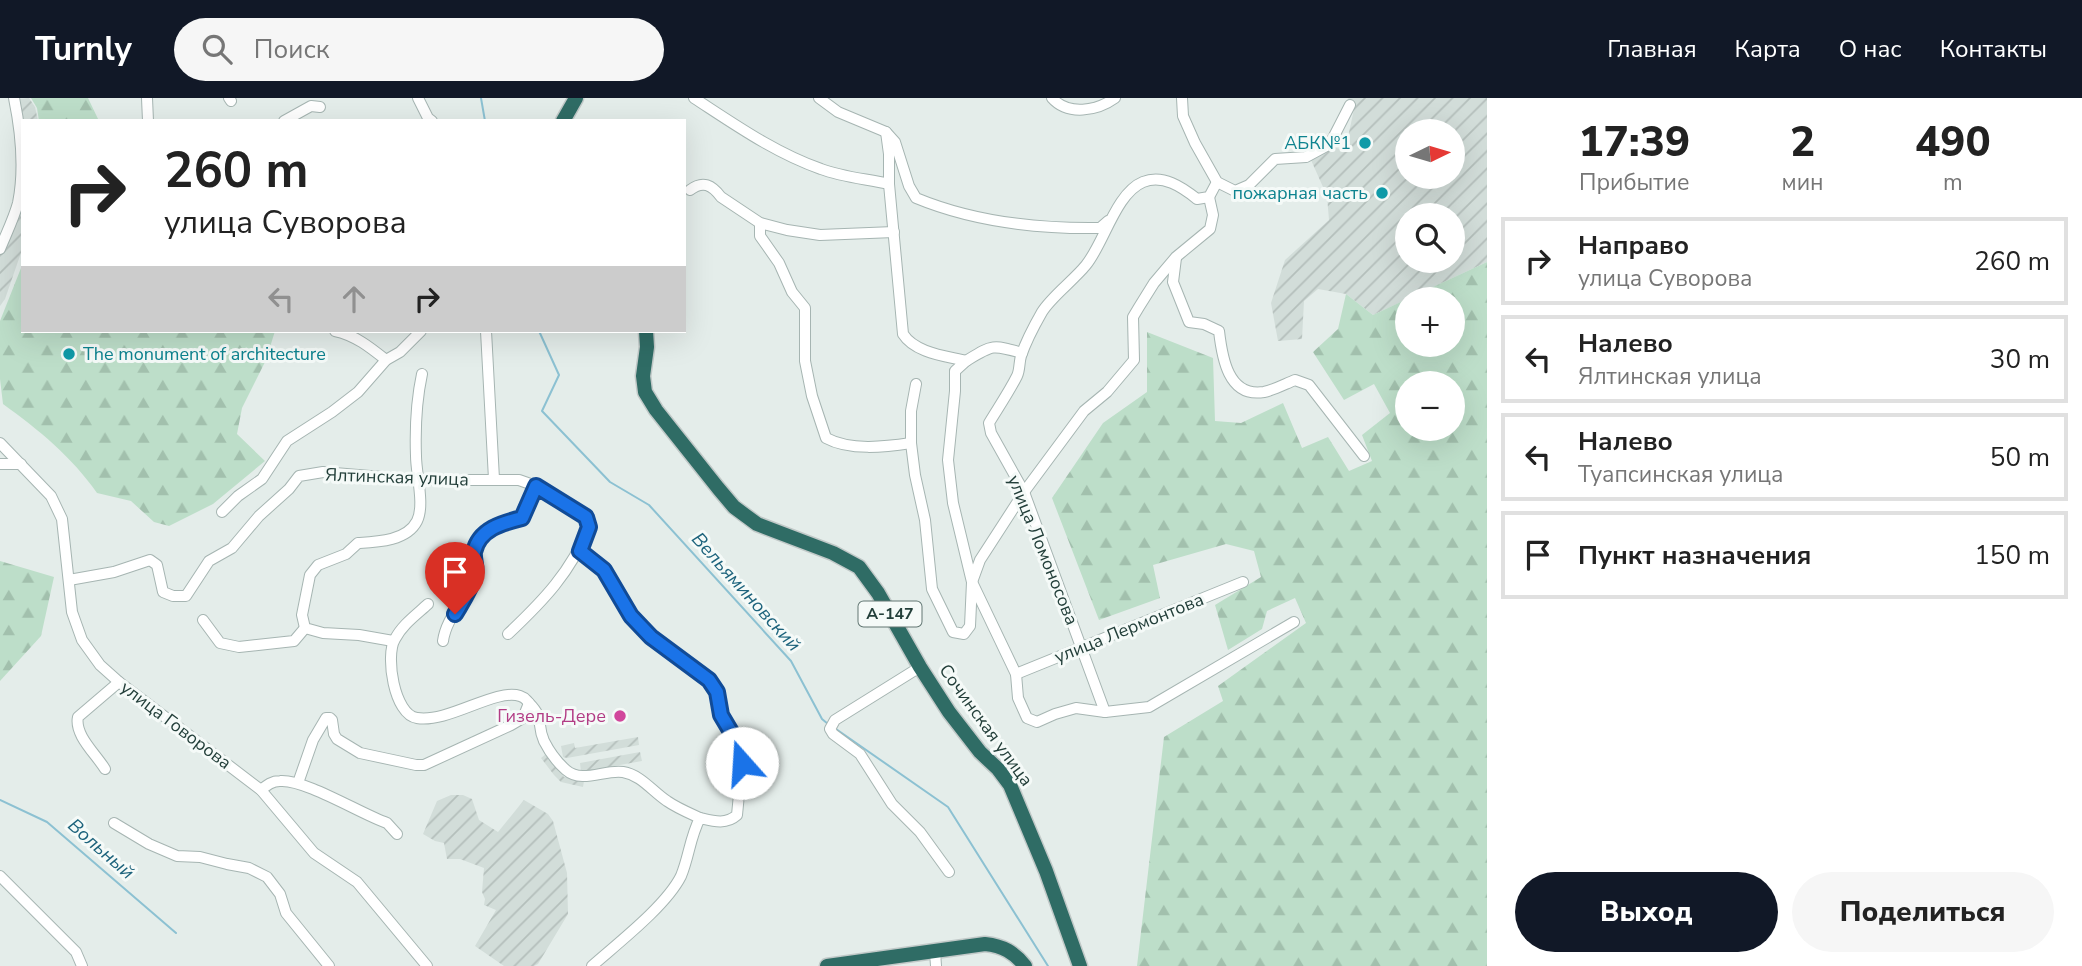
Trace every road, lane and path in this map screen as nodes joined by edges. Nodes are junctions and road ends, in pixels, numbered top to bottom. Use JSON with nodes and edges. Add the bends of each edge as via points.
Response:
{"nodes":[{"id":1,"x":14,"y":98,"type":"edge"},
{"id":2,"x":145,"y":98,"type":"edge"},
{"id":3,"x":418,"y":98,"type":"edge"},
{"id":4,"x":576,"y":98,"type":"edge"},
{"id":5,"x":694,"y":98,"type":"edge"},
{"id":6,"x":819,"y":98,"type":"edge"},
{"id":7,"x":1052,"y":98,"type":"edge"},
{"id":8,"x":1115,"y":98,"type":"edge"},
{"id":9,"x":1182,"y":98,"type":"edge"},
{"id":10,"x":1350,"y":105,"type":"dead end"},
{"id":11,"x":320,"y":107,"type":"dead end"},
{"id":12,"x":148,"y":119,"type":"edge"},
{"id":13,"x":288,"y":119,"type":"edge"},
{"id":14,"x":428,"y":119,"type":"edge"},
{"id":15,"x":564,"y":119,"type":"edge"},
{"id":16,"x":886,"y":132,"type":"junction"},
{"id":17,"x":1217,"y":182,"type":"junction"},
{"id":18,"x":889,"y":184,"type":"junction"},
{"id":19,"x":690,"y":190,"type":"dead end"},
{"id":20,"x":1209,"y":197,"type":"junction"},
{"id":21,"x":1112,"y":218,"type":"junction"},
{"id":22,"x":760,"y":223,"type":"junction"},
{"id":23,"x":894,"y":232,"type":"junction"},
{"id":24,"x":0,"y":249,"type":"edge"},
{"id":25,"x":1176,"y":257,"type":"junction"},
{"id":26,"x":345,"y":333,"type":"edge"},
{"id":27,"x":419,"y":333,"type":"edge"},
{"id":28,"x":486,"y":333,"type":"edge"},
{"id":29,"x":646,"y":333,"type":"edge"},
{"id":30,"x":1024,"y":351,"type":"junction"},
{"id":31,"x":386,"y":360,"type":"junction"},
{"id":32,"x":966,"y":361,"type":"junction"},
{"id":33,"x":422,"y":374,"type":"dead end"},
{"id":34,"x":916,"y":384,"type":"dead end"},
{"id":35,"x":0,"y":443,"type":"edge"},
{"id":36,"x":911,"y":443,"type":"junction"},
{"id":37,"x":1364,"y":456,"type":"dead end"},
{"id":38,"x":0,"y":464,"type":"edge"},
{"id":39,"x":21,"y":464,"type":"junction"},
{"id":40,"x":494,"y":479,"type":"junction"},
{"id":41,"x":417,"y":480,"type":"junction"},
{"id":42,"x":536,"y":486,"type":"junction"},
{"id":43,"x":1024,"y":492,"type":"junction"},
{"id":44,"x":222,"y":512,"type":"dead end"},
{"id":45,"x":580,"y":551,"type":"junction"},
{"id":46,"x":69,"y":580,"type":"junction"},
{"id":47,"x":972,"y":582,"type":"junction"},
{"id":48,"x":1243,"y":582,"type":"dead end"},
{"id":49,"x":428,"y":604,"type":"dead end"},
{"id":50,"x":203,"y":620,"type":"dead end"},
{"id":51,"x":1294,"y":622,"type":"dead end"},
{"id":52,"x":305,"y":628,"type":"junction"},
{"id":53,"x":508,"y":634,"type":"dead end"},
{"id":54,"x":443,"y":640,"type":"dead end"},
{"id":55,"x":393,"y":641,"type":"junction"},
{"id":56,"x":1081,"y":648,"type":"junction"},
{"id":57,"x":920,"y":667,"type":"junction"},
{"id":58,"x":1016,"y":674,"type":"junction"},
{"id":59,"x":119,"y":682,"type":"junction"},
{"id":60,"x":528,"y":703,"type":"junction"},
{"id":61,"x":1105,"y":712,"type":"junction"},
{"id":62,"x":105,"y":769,"type":"dead end"},
{"id":63,"x":298,"y":783,"type":"junction"},
{"id":64,"x":261,"y":790,"type":"junction"},
{"id":65,"x":700,"y":818,"type":"junction"},
{"id":66,"x":114,"y":823,"type":"dead end"},
{"id":67,"x":397,"y":834,"type":"dead end"},
{"id":68,"x":949,"y":872,"type":"dead end"},
{"id":69,"x":0,"y":876,"type":"edge"},
{"id":70,"x":936,"y":958,"type":"edge"},
{"id":71,"x":82,"y":966,"type":"edge"},
{"id":72,"x":329,"y":966,"type":"edge"},
{"id":73,"x":427,"y":966,"type":"edge"},
{"id":74,"x":592,"y":966,"type":"edge"},
{"id":75,"x":827,"y":966,"type":"edge"},
{"id":76,"x":1025,"y":966,"type":"edge"},
{"id":77,"x":1080,"y":966,"type":"edge"}],
"edges":[{"from":1,"to":24,"type":"street","via":[[21,176],[18,204]]},
{"from":2,"to":12,"type":"street"},
{"from":3,"to":14,"type":"street"},
{"from":4,"to":15,"type":"highway"},
{"from":5,"to":18,"type":"street","via":[[794,158],[824,170]]},
{"from":6,"to":16,"type":"street","via":[[838,112]]},
{"from":7,"to":8,"type":"street","via":[[1065,108],[1085,110]]},
{"from":9,"to":17,"type":"street","via":[[1183,117]]},
{"from":10,"to":17,"type":"street","via":[[1330,144],[1306,156],[1275,159],[1249,185],[1235,191]]},
{"from":11,"to":13,"type":"street","via":[[311,106]]},
{"from":16,"to":18,"type":"street"},
{"from":16,"to":21,"type":"street","via":[[895,142],[909,186],[916,198],[926,202],[1009,224],[1100,228]]},
{"from":17,"to":20,"type":"street"},
{"from":18,"to":23,"type":"street"},
{"from":19,"to":22,"type":"street","via":[[704,184]]},
{"from":20,"to":21,"type":"street","name":"улица Ломоносова","via":[[1197,199],[1180,185],[1157,179],[1142,182],[1124,198]]},
{"from":20,"to":25,"type":"street","via":[[1210,229]]},
{"from":21,"to":30,"type":"street","name":"улица Ломоносова","via":[[1088,263],[1044,309]]},
{"from":22,"to":23,"type":"street","via":[[820,235]]},
{"from":22,"to":36,"type":"street","via":[[760,236],[805,308],[805,361],[826,438],[862,446]]},
{"from":23,"to":32,"type":"street","via":[[903,334],[921,349]]},
{"from":25,"to":37,"type":"street","via":[[1173,282],[1189,322],[1219,331],[1222,356],[1234,383],[1245,391],[1264,392],[1295,380],[1309,386]]},
{"from":25,"to":43,"type":"street","via":[[1133,317],[1134,360],[1084,411]]},
{"from":26,"to":31,"type":"street"},
{"from":27,"to":31,"type":"street"},
{"from":28,"to":40,"type":"street"},
{"from":29,"to":57,"type":"highway","name":"Сочинская улица","number":"А-147","via":[[645,392],[718,488],[757,524],[859,567]]},
{"from":30,"to":32,"type":"street","via":[[988,347]]},
{"from":30,"to":43,"type":"street","name":"улица Ломоносова","via":[[1018,374],[989,423]]},
{"from":31,"to":44,"type":"street","via":[[358,392],[287,441],[262,479]]},
{"from":32,"to":47,"type":"street","via":[[955,371],[948,460]]},
{"from":33,"to":41,"type":"street","via":[[416,412]]},
{"from":34,"to":36,"type":"street"},
{"from":35,"to":39,"type":"street","name":"улица Говорова"},
{"from":36,"to":47,"type":"street","via":[[932,589],[953,632],[964,634],[970,626]]},
{"from":38,"to":39,"type":"street"},
{"from":39,"to":46,"type":"street","name":"улица Говорова","via":[[51,496],[62,519]]},
{"from":40,"to":41,"type":"street","name":"Ялтинская улица"},
{"from":40,"to":42,"type":"street","name":"Ялтинская улица"},
{"from":41,"to":46,"type":"street","name":"Ялтинская улица","via":[[323,472],[299,476],[232,548],[209,561],[186,596],[163,593],[157,565],[150,560]]},
{"from":41,"to":52,"type":"street","via":[[419,519],[411,529],[399,536],[358,543],[346,554],[318,565],[310,575],[302,615]]},
{"from":42,"to":45,"type":"street","name":"Ялтинская улица","via":[[586,517],[589,527]]},
{"from":42,"to":54,"type":"street","via":[[522,518],[493,527],[483,536],[474,552],[476,572],[468,593]]},
{"from":43,"to":47,"type":"street","via":[[980,560]]},
{"from":43,"to":56,"type":"street","name":"улица Ломоносова"},
{"from":45,"to":53,"type":"street","via":[[560,581]]},
{"from":45,"to":65,"type":"street","via":[[604,570],[631,616],[651,637],[709,680],[717,692],[721,715],[737,742],[742,763],[737,815],[725,821]]},
{"from":46,"to":59,"type":"street","name":"улица Говорова","via":[[72,612],[82,640]]},
{"from":47,"to":58,"type":"street"},
{"from":48,"to":56,"type":"street","name":"улица Лермонтова"},
{"from":49,"to":55,"type":"street"},
{"from":50,"to":52,"type":"street","via":[[219,643],[239,647],[293,641]]},
{"from":51,"to":61,"type":"street","via":[[1149,707]]},
{"from":52,"to":55,"type":"street"},
{"from":55,"to":60,"type":"street","via":[[390,660],[397,697],[415,718],[440,717],[517,695]]},
{"from":56,"to":58,"type":"street","name":"улица Лермонтова"},
{"from":56,"to":61,"type":"street","name":"улица Ломоносова"},
{"from":57,"to":68,"type":"street","via":[[834,721],[830,729],[860,754],[892,804]]},
{"from":57,"to":77,"type":"highway","name":"Сочинская улица","number":"А-147","via":[[968,736],[1010,785]]},
{"from":58,"to":61,"type":"street","via":[[1018,698],[1027,718],[1037,722],[1076,708]]},
{"from":59,"to":62,"type":"street","via":[[76,722]]},
{"from":59,"to":64,"type":"street","name":"улица Говорова"},
{"from":60,"to":63,"type":"street","via":[[523,718],[424,765],[360,753],[337,739],[332,720],[326,718]]},
{"from":60,"to":65,"type":"street","via":[[538,711],[544,740],[568,772],[582,776],[625,772]]},
{"from":63,"to":64,"type":"street","via":[[281,780]]},
{"from":63,"to":67,"type":"street","via":[[387,823]]},
{"from":64,"to":73,"type":"street","name":"улица Говорова","via":[[314,853],[357,882]]},
{"from":65,"to":74,"type":"street","via":[[681,876],[669,893]]},
{"from":66,"to":72,"type":"street","via":[[177,856],[249,868],[267,877],[280,894],[286,913]]},
{"from":69,"to":71,"type":"street","via":[[76,952]]},
{"from":70,"to":75,"type":"highway"},
{"from":70,"to":76,"type":"highway","via":[[985,944],[1011,952]]}]}
